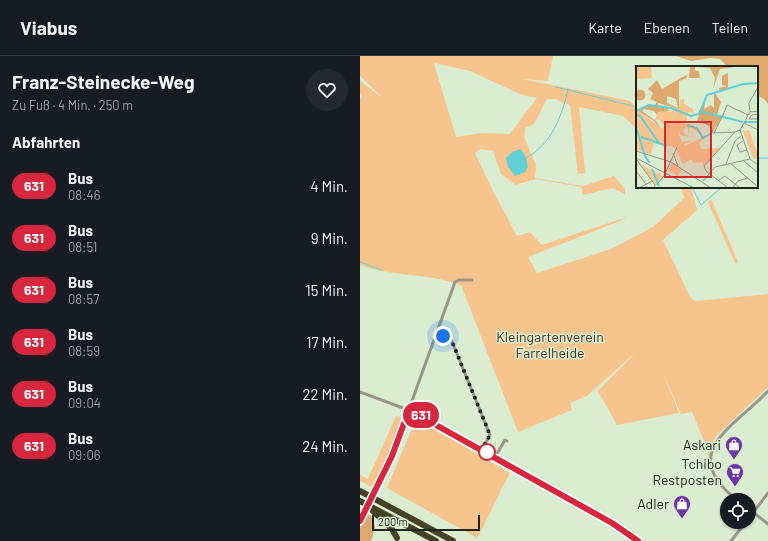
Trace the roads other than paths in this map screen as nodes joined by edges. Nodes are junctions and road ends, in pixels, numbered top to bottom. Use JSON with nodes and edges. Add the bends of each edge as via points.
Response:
{"nodes":[{"id":1,"x":472,"y":280,"type":"dead end"},
{"id":2,"x":436,"y":333,"type":"junction"},
{"id":3,"x":768,"y":391,"type":"edge"},
{"id":4,"x":360,"y":392,"type":"edge"},
{"id":5,"x":409,"y":410,"type":"junction"},
{"id":6,"x":507,"y":441,"type":"dead end"},
{"id":7,"x":482,"y":449,"type":"junction"},
{"id":8,"x":495,"y":456,"type":"junction"},
{"id":9,"x":360,"y":491,"type":"edge"},
{"id":10,"x":730,"y":493,"type":"edge"},
{"id":11,"x":768,"y":493,"type":"edge"},
{"id":12,"x":363,"y":502,"type":"edge"},
{"id":13,"x":756,"y":509,"type":"edge"},
{"id":14,"x":756,"y":515,"type":"edge"},
{"id":15,"x":360,"y":521,"type":"edge"},
{"id":16,"x":768,"y":524,"type":"edge"},
{"id":17,"x":740,"y":529,"type":"edge"},
{"id":18,"x":397,"y":538,"type":"dead end"},
{"id":19,"x":436,"y":541,"type":"edge"},
{"id":20,"x":453,"y":541,"type":"edge"},
{"id":21,"x":638,"y":541,"type":"edge"},
{"id":22,"x":731,"y":541,"type":"edge"}],
"edges":[{"from":1,"to":2,"type":"street","via":[[455,282]]},
{"from":2,"to":5,"type":"street"},
{"from":2,"to":7,"type":"street","via":[[451,339],[490,435]]},
{"from":3,"to":10,"type":"street","via":[[719,437],[712,452],[711,464],[716,479]]},
{"from":4,"to":5,"type":"street"},
{"from":5,"to":7,"type":"street"},
{"from":5,"to":15,"type":"street","bridge":true,"via":[[392,456]]},
{"from":6,"to":8,"type":"street","via":[[505,440]]},
{"from":7,"to":8,"type":"street"},
{"from":8,"to":21,"type":"street","via":[[612,523]]},
{"from":9,"to":20,"type":"highway"},
{"from":11,"to":13,"type":"street"},
{"from":12,"to":18,"type":"highway","via":[[382,519]]},
{"from":12,"to":19,"type":"highway"},
{"from":14,"to":16,"type":"street"},
{"from":17,"to":22,"type":"street"}]}
